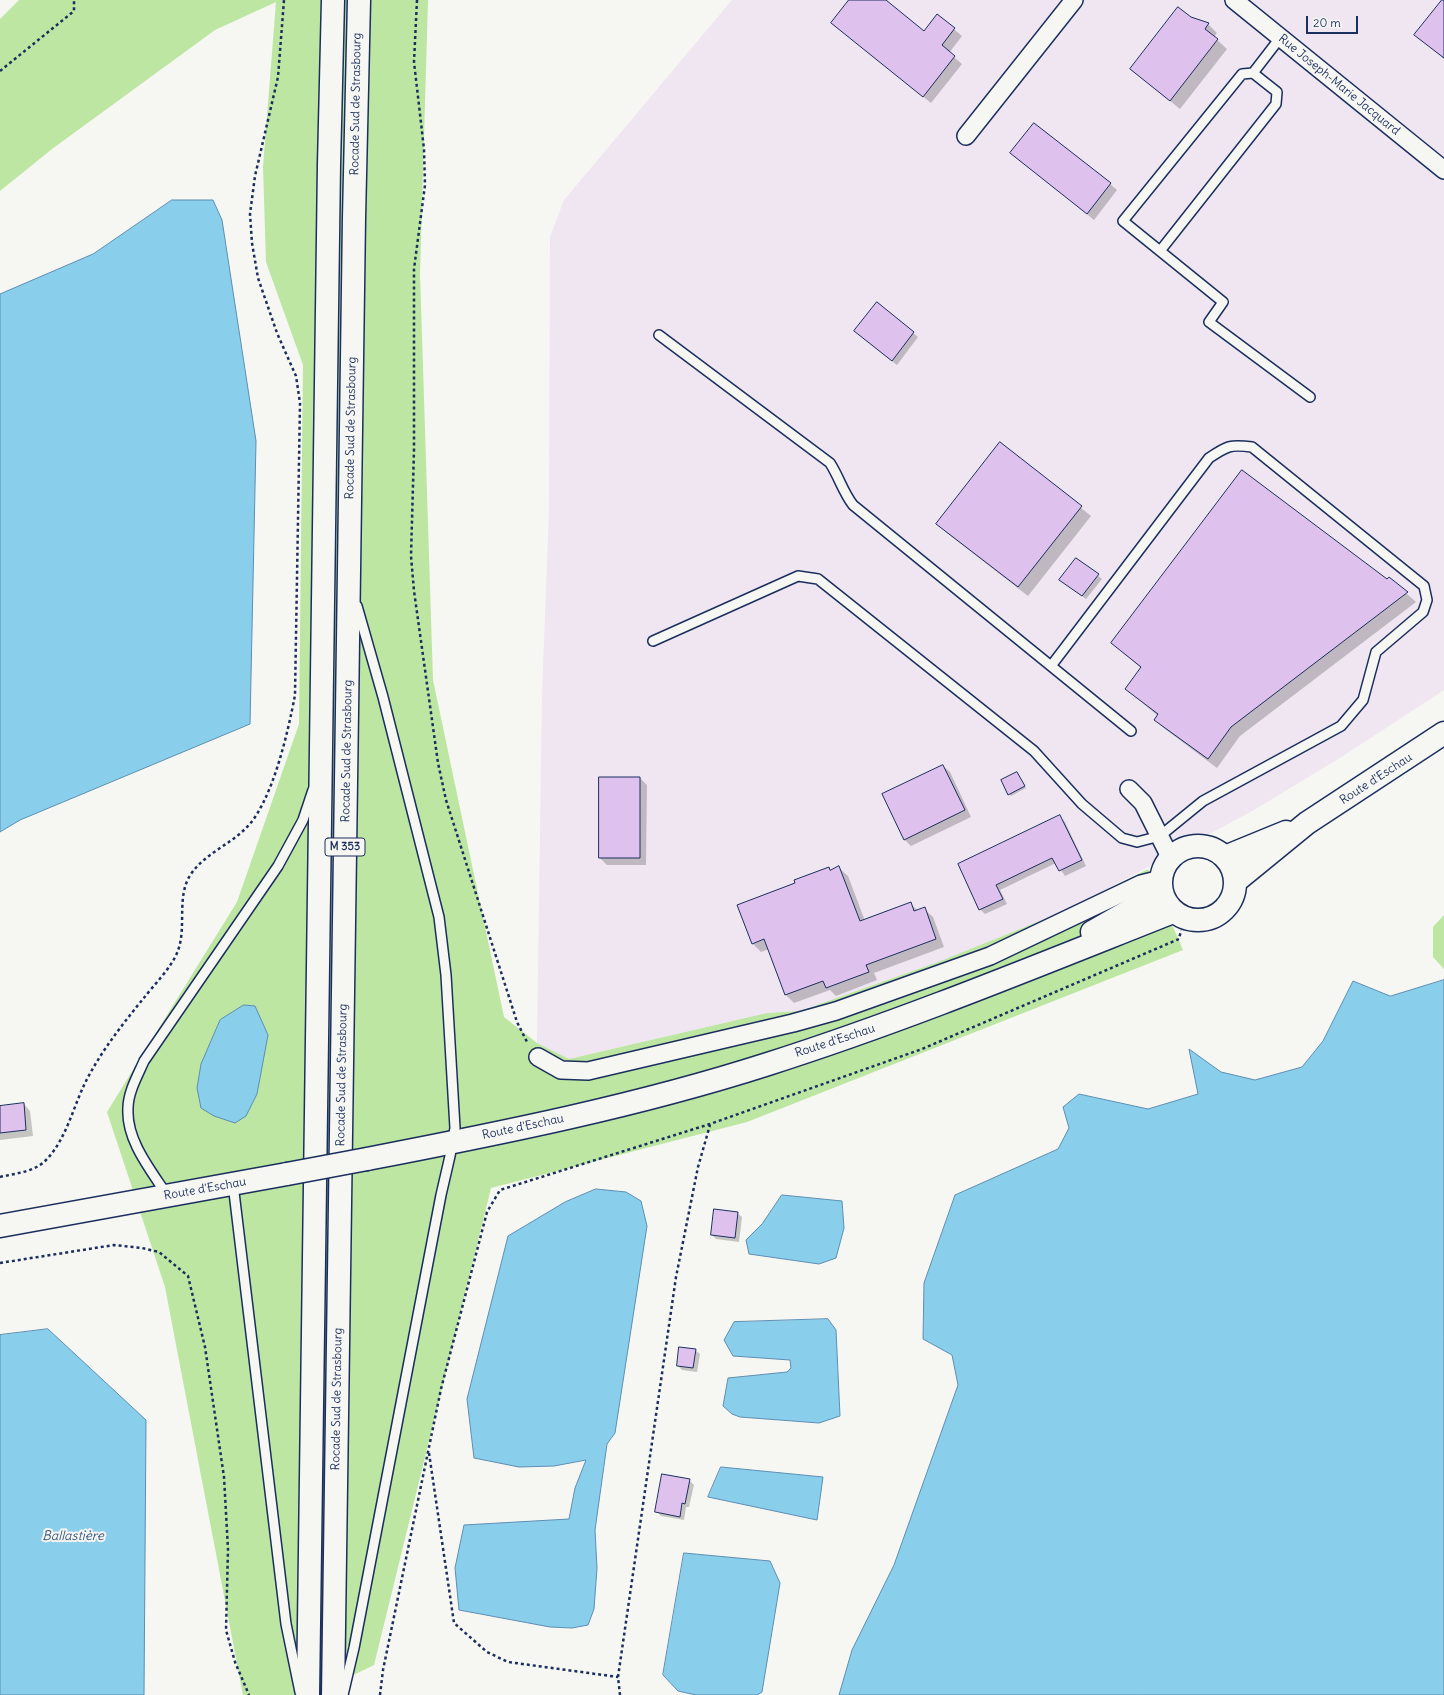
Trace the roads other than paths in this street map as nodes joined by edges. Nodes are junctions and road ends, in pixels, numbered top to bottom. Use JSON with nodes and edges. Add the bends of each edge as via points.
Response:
{"nodes":[{"id":1,"x":333,"y":0,"type":"edge"},
{"id":2,"x":359,"y":0,"type":"edge"},
{"id":3,"x":1074,"y":0,"type":"edge"},
{"id":4,"x":1234,"y":0,"type":"edge"},
{"id":5,"x":1280,"y":38,"type":"junction"},
{"id":6,"x":1253,"y":73,"type":"junction"},
{"id":7,"x":966,"y":136,"type":"dead end"},
{"id":8,"x":1444,"y":170,"type":"edge"},
{"id":9,"x":1160,"y":251,"type":"junction"},
{"id":10,"x":659,"y":334,"type":"dead end"},
{"id":11,"x":1310,"y":397,"type":"dead end"},
{"id":12,"x":350,"y":580,"type":"junction"},
{"id":13,"x":652,"y":640,"type":"dead end"},
{"id":14,"x":1051,"y":666,"type":"junction"},
{"id":15,"x":1131,"y":731,"type":"dead end"},
{"id":16,"x":1444,"y":733,"type":"edge"},
{"id":17,"x":322,"y":740,"type":"junction"},
{"id":18,"x":1129,"y":789,"type":"dead end"},
{"id":19,"x":1307,"y":823,"type":"junction"},
{"id":20,"x":1160,"y":836,"type":"junction"},
{"id":21,"x":1225,"y":857,"type":"junction"},
{"id":22,"x":1170,"y":858,"type":"junction"},
{"id":23,"x":1236,"y":881,"type":"junction"},
{"id":24,"x":1161,"y":886,"type":"junction"},
{"id":25,"x":1179,"y":915,"type":"junction"},
{"id":26,"x":1030,"y":967,"type":"junction"},
{"id":27,"x":538,"y":1057,"type":"road end"},
{"id":28,"x":452,"y":1143,"type":"junction"},
{"id":29,"x":233,"y":1184,"type":"junction"},
{"id":30,"x":167,"y":1195,"type":"junction"},
{"id":31,"x":0,"y":1226,"type":"edge"},
{"id":32,"x":300,"y":1695,"type":"edge"},
{"id":33,"x":308,"y":1695,"type":"edge"},
{"id":34,"x":333,"y":1695,"type":"edge"},
{"id":35,"x":343,"y":1695,"type":"edge"}],
"edges":[{"from":1,"to":17,"type":"main road","name":"Rocade Sud de Strasbourg","number":"M 353"},
{"from":2,"to":12,"type":"main road","name":"Rocade Sud de Strasbourg","number":"M 353"},
{"from":3,"to":7,"type":"street"},
{"from":4,"to":5,"type":"street","name":"Rue Joseph-Marie Jacquard"},
{"from":5,"to":6,"type":"lane"},
{"from":5,"to":8,"type":"street","name":"Rue Joseph-Marie Jacquard"},
{"from":6,"to":9,"type":"lane","via":[[1276,92],[1276,104]]},
{"from":6,"to":9,"type":"lane","via":[[1242,74],[1123,221]]},
{"from":9,"to":11,"type":"lane","via":[[1223,302],[1209,322]]},
{"from":10,"to":14,"type":"lane","via":[[830,464],[853,505]]},
{"from":12,"to":28,"type":"lane","via":[[383,697],[439,917],[446,975],[455,1128]]},
{"from":12,"to":34,"type":"main road","name":"Rocade Sud de Strasbourg","number":"M 353"},
{"from":13,"to":20,"type":"lane","via":[[798,576],[818,579],[1034,751],[1082,804],[1122,838],[1137,842]]},
{"from":14,"to":15,"type":"lane"},
{"from":14,"to":20,"type":"lane","via":[[1209,458],[1226,447],[1252,447],[1424,586],[1427,600],[1423,612],[1376,652],[1363,700],[1341,726],[1203,801]]},
{"from":16,"to":19,"type":"main road","name":"Route d'Eschau"},
{"from":17,"to":30,"type":"lane","via":[[313,792],[303,820],[278,866],[144,1061],[133,1085],[128,1107],[130,1132],[146,1164]]},
{"from":17,"to":33,"type":"main road","name":"Rocade Sud de Strasbourg","number":"M 353"},
{"from":18,"to":20,"type":"street","via":[[1143,803]]},
{"from":19,"to":21,"type":"main road","name":"Route d'Eschau"},
{"from":19,"to":23,"type":"main road","name":"Route d'Eschau"},
{"from":20,"to":22,"type":"street"},
{"from":21,"to":22,"type":"main road","via":[[1204,846],[1192,846],[1180,850]]},
{"from":21,"to":23,"type":"main road"},
{"from":22,"to":24,"type":"main road","via":[[1164,868]]},
{"from":23,"to":25,"type":"main road","via":[[1232,899],[1220,914],[1197,921]]},
{"from":24,"to":25,"type":"main road","via":[[1166,903]]},
{"from":24,"to":26,"type":"main road","name":"Route d'Eschau"},
{"from":24,"to":27,"type":"street","via":[[1141,884],[990,956],[836,1011],[793,1023],[588,1071],[561,1070]]},
{"from":25,"to":26,"type":"main road","name":"Route d'Eschau"},
{"from":26,"to":28,"type":"main road","name":"Route d'Eschau","via":[[888,1024],[767,1064],[642,1101]]},
{"from":28,"to":29,"type":"main road","name":"Route d'Eschau","bridge":true},
{"from":28,"to":35,"type":"lane"},
{"from":29,"to":30,"type":"main road","name":"Route d'Eschau"},
{"from":29,"to":32,"type":"lane","via":[[286,1624]]},
{"from":30,"to":31,"type":"main road","name":"Route d'Eschau"}]}
